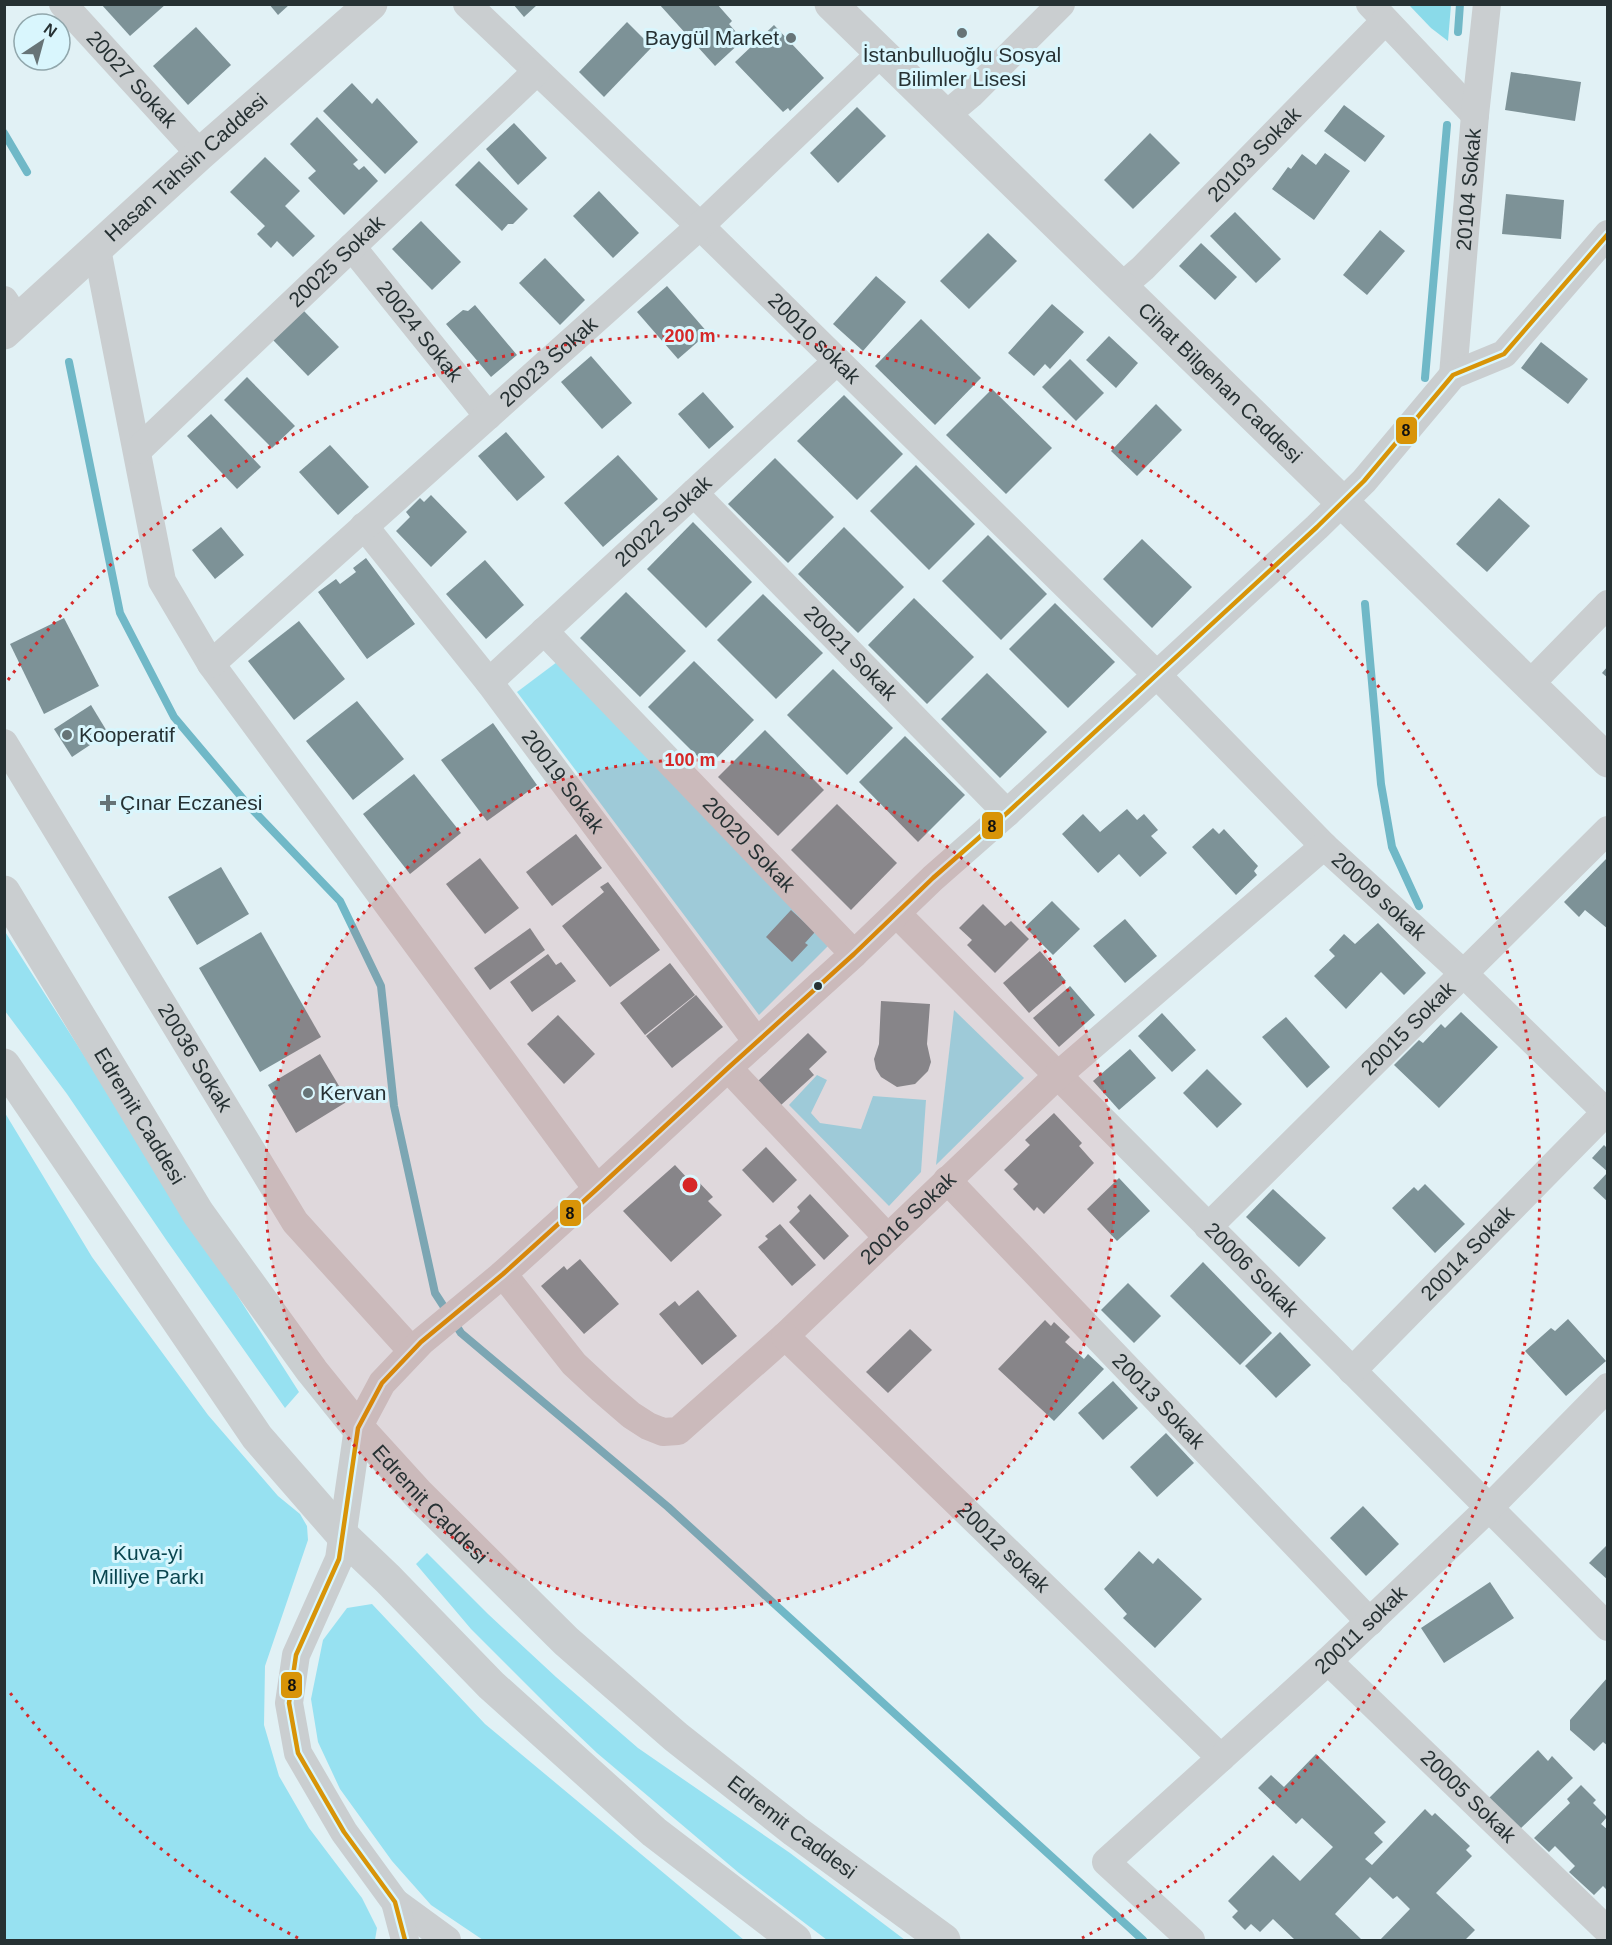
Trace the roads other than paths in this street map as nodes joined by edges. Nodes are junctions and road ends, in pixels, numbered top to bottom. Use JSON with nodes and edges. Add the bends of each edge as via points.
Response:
{"nodes":[{"id":1,"x":63,"y":4,"type":"edge"},
{"id":2,"x":371,"y":4,"type":"edge"},
{"id":3,"x":467,"y":4,"type":"edge"},
{"id":4,"x":831,"y":4,"type":"edge"},
{"id":5,"x":1061,"y":4,"type":"edge"},
{"id":6,"x":1487,"y":4,"type":"edge"},
{"id":7,"x":1378,"y":13,"type":"edge"},
{"id":8,"x":881,"y":53,"type":"junction"},
{"id":9,"x":536,"y":72,"type":"junction"},
{"id":10,"x":946,"y":115,"type":"junction"},
{"id":11,"x":1475,"y":115,"type":"junction"},
{"id":12,"x":200,"y":154,"type":"junction"},
{"id":13,"x":700,"y":226,"type":"junction"},
{"id":14,"x":1608,"y":234,"type":"edge"},
{"id":15,"x":352,"y":247,"type":"junction"},
{"id":16,"x":97,"y":249,"type":"junction"},
{"id":17,"x":1121,"y":287,"type":"junction"},
{"id":18,"x":9,"y":318,"type":"edge"},
{"id":19,"x":837,"y":361,"type":"junction"},
{"id":20,"x":1453,"y":375,"type":"junction"},
{"id":21,"x":488,"y":416,"type":"junction"},
{"id":22,"x":138,"y":450,"type":"junction"},
{"id":23,"x":694,"y":493,"type":"junction"},
{"id":24,"x":1342,"y":503,"type":"junction"},
{"id":25,"x":364,"y":526,"type":"junction"},
{"id":26,"x":1608,"y":604,"type":"edge"},
{"id":27,"x":544,"y":631,"type":"junction"},
{"id":28,"x":211,"y":664,"type":"junction"},
{"id":29,"x":1157,"y":675,"type":"junction"},
{"id":30,"x":489,"y":682,"type":"junction"},
{"id":31,"x":1529,"y":685,"type":"junction"},
{"id":32,"x":4,"y":743,"type":"edge"},
{"id":33,"x":1608,"y":761,"type":"edge"},
{"id":34,"x":1007,"y":813,"type":"junction"},
{"id":35,"x":1608,"y":830,"type":"edge"},
{"id":36,"x":1324,"y":846,"type":"junction"},
{"id":37,"x":4,"y":892,"type":"edge"},
{"id":38,"x":897,"y":914,"type":"junction"},
{"id":39,"x":854,"y":954,"type":"junction"},
{"id":40,"x":1463,"y":974,"type":"junction"},
{"id":41,"x":757,"y":1042,"type":"junction"},
{"id":42,"x":4,"y":1065,"type":"edge"},
{"id":43,"x":728,"y":1068,"type":"junction"},
{"id":44,"x":1058,"y":1076,"type":"junction"},
{"id":45,"x":1606,"y":1113,"type":"edge"},
{"id":46,"x":947,"y":1180,"type":"junction"},
{"id":47,"x":597,"y":1190,"type":"junction"},
{"id":48,"x":1208,"y":1227,"type":"junction"},
{"id":49,"x":887,"y":1237,"type":"junction"},
{"id":50,"x":503,"y":1274,"type":"junction"},
{"id":51,"x":785,"y":1336,"type":"junction"},
{"id":52,"x":417,"y":1346,"type":"junction"},
{"id":53,"x":1352,"y":1371,"type":"junction"},
{"id":54,"x":1608,"y":1387,"type":"edge"},
{"id":55,"x":358,"y":1428,"type":"junction"},
{"id":56,"x":1489,"y":1508,"type":"junction"},
{"id":57,"x":344,"y":1536,"type":"junction"},
{"id":58,"x":1370,"y":1622,"type":"junction"},
{"id":59,"x":1608,"y":1628,"type":"edge"},
{"id":60,"x":1328,"y":1661,"type":"junction"},
{"id":61,"x":1221,"y":1758,"type":"junction"},
{"id":62,"x":395,"y":1902,"type":"junction"},
{"id":63,"x":1608,"y":1931,"type":"edge"},
{"id":64,"x":405,"y":1941,"type":"edge"},
{"id":65,"x":447,"y":1941,"type":"edge"},
{"id":66,"x":795,"y":1941,"type":"edge"},
{"id":67,"x":944,"y":1941,"type":"edge"},
{"id":68,"x":1191,"y":1941,"type":"edge"}],
"edges":[{"from":1,"to":12,"type":"street","name":"20027 Sokak"},
{"from":2,"to":12,"type":"main road","name":"Hasan Tahsin Caddesi"},
{"from":3,"to":9,"type":"street","name":"20010 sokak"},
{"from":4,"to":8,"type":"main road","name":"Cihat Bilgehan Caddesi"},
{"from":5,"to":10,"type":"street"},
{"from":6,"to":11,"type":"street","name":"20104 Sokak"},
{"from":7,"to":11,"type":"street"},
{"from":7,"to":17,"type":"street","name":"20103 Sokak","via":[[1143,268]]},
{"from":8,"to":10,"type":"main road","name":"Cihat Bilgehan Caddesi"},
{"from":8,"to":13,"type":"street","name":"20023 Sokak"},
{"from":9,"to":13,"type":"street","name":"20010 sokak"},
{"from":9,"to":15,"type":"street","name":"20025 Sokak"},
{"from":10,"to":17,"type":"main road","name":"Cihat Bilgehan Caddesi"},
{"from":11,"to":20,"type":"street","name":"20104 Sokak"},
{"from":12,"to":16,"type":"main road","name":"Hasan Tahsin Caddesi"},
{"from":13,"to":19,"type":"street","name":"20010 sokak"},
{"from":13,"to":21,"type":"street","name":"20023 Sokak"},
{"from":14,"to":20,"type":"street","via":[[1504,354]]},
{"from":15,"to":21,"type":"street","name":"20024 Sokak"},
{"from":15,"to":22,"type":"street","name":"20025 Sokak"},
{"from":16,"to":18,"type":"main road","name":"Hasan Tahsin Caddesi"},
{"from":16,"to":22,"type":"street"},
{"from":17,"to":24,"type":"main road","name":"Cihat Bilgehan Caddesi"},
{"from":19,"to":23,"type":"street","name":"20022 Sokak"},
{"from":19,"to":29,"type":"street","name":"20010 sokak"},
{"from":20,"to":24,"type":"street"},
{"from":21,"to":25,"type":"street","name":"20023 Sokak"},
{"from":22,"to":28,"type":"street","via":[[162,581]]},
{"from":23,"to":27,"type":"street","name":"20022 Sokak"},
{"from":23,"to":34,"type":"street","name":"20021 Sokak"},
{"from":24,"to":29,"type":"street"},
{"from":24,"to":31,"type":"main road","name":"Cihat Bilgehan Caddesi"},
{"from":25,"to":28,"type":"street","name":"20023 Sokak"},
{"from":25,"to":30,"type":"street","name":"20019 Sokak"},
{"from":26,"to":31,"type":"street"},
{"from":27,"to":30,"type":"street","name":"20022 Sokak"},
{"from":27,"to":39,"type":"street","name":"20020 Sokak"},
{"from":28,"to":47,"type":"street"},
{"from":29,"to":34,"type":"street"},
{"from":29,"to":36,"type":"street","name":"20009 sokak"},
{"from":30,"to":41,"type":"street","name":"20019 Sokak"},
{"from":31,"to":33,"type":"main road","name":"Cihat Bilgehan Caddesi"},
{"from":32,"to":52,"type":"street","name":"20036 Sokak","via":[[295,1222]]},
{"from":34,"to":38,"type":"street"},
{"from":35,"to":40,"type":"street","name":"20015 Sokak"},
{"from":36,"to":40,"type":"street","name":"20009 sokak"},
{"from":36,"to":44,"type":"street","name":"20016 Sokak"},
{"from":37,"to":55,"type":"main road","name":"Edremit Caddesi","via":[[198,1213]]},
{"from":38,"to":39,"type":"street"},
{"from":38,"to":44,"type":"street","name":"20006 Sokak"},
{"from":39,"to":41,"type":"street"},
{"from":40,"to":45,"type":"street","name":"20009 sokak"},
{"from":40,"to":48,"type":"street","name":"20015 Sokak"},
{"from":41,"to":43,"type":"street"},
{"from":42,"to":57,"type":"main road","via":[[257,1437]]},
{"from":43,"to":47,"type":"street"},
{"from":43,"to":49,"type":"street"},
{"from":44,"to":46,"type":"street","name":"20016 Sokak"},
{"from":44,"to":48,"type":"street","name":"20006 Sokak"},
{"from":45,"to":53,"type":"street","name":"20014 Sokak"},
{"from":46,"to":49,"type":"street","name":"20016 Sokak"},
{"from":46,"to":58,"type":"street","name":"20013 Sokak"},
{"from":47,"to":50,"type":"street"},
{"from":48,"to":53,"type":"street","name":"20006 Sokak"},
{"from":49,"to":51,"type":"street","name":"20016 Sokak"},
{"from":50,"to":51,"type":"street","name":"20016 Sokak","via":[[574,1364],[632,1414],[663,1432],[678,1431]]},
{"from":50,"to":52,"type":"street"},
{"from":51,"to":61,"type":"street","name":"20012 sokak"},
{"from":52,"to":55,"type":"street","via":[[382,1383]]},
{"from":53,"to":56,"type":"street","name":"20006 Sokak"},
{"from":54,"to":56,"type":"street","name":"20011 sokak"},
{"from":55,"to":57,"type":"street"},
{"from":55,"to":67,"type":"main road","name":"Edremit Caddesi","via":[[419,1495],[583,1656],[676,1737],[795,1831]]},
{"from":56,"to":58,"type":"street","name":"20011 sokak"},
{"from":56,"to":59,"type":"street","name":"20006 Sokak"},
{"from":57,"to":62,"type":"street","via":[[339,1559],[296,1655],[289,1703],[298,1753],[344,1832]]},
{"from":57,"to":66,"type":"main road","via":[[492,1685],[654,1832]]},
{"from":58,"to":60,"type":"street","name":"20011 sokak"},
{"from":60,"to":61,"type":"street","name":"20011 sokak"},
{"from":60,"to":63,"type":"street","name":"20005 Sokak"},
{"from":61,"to":68,"type":"street","name":"20011 sokak","via":[[1106,1862]]},
{"from":62,"to":64,"type":"street"},
{"from":62,"to":65,"type":"street"}]}
